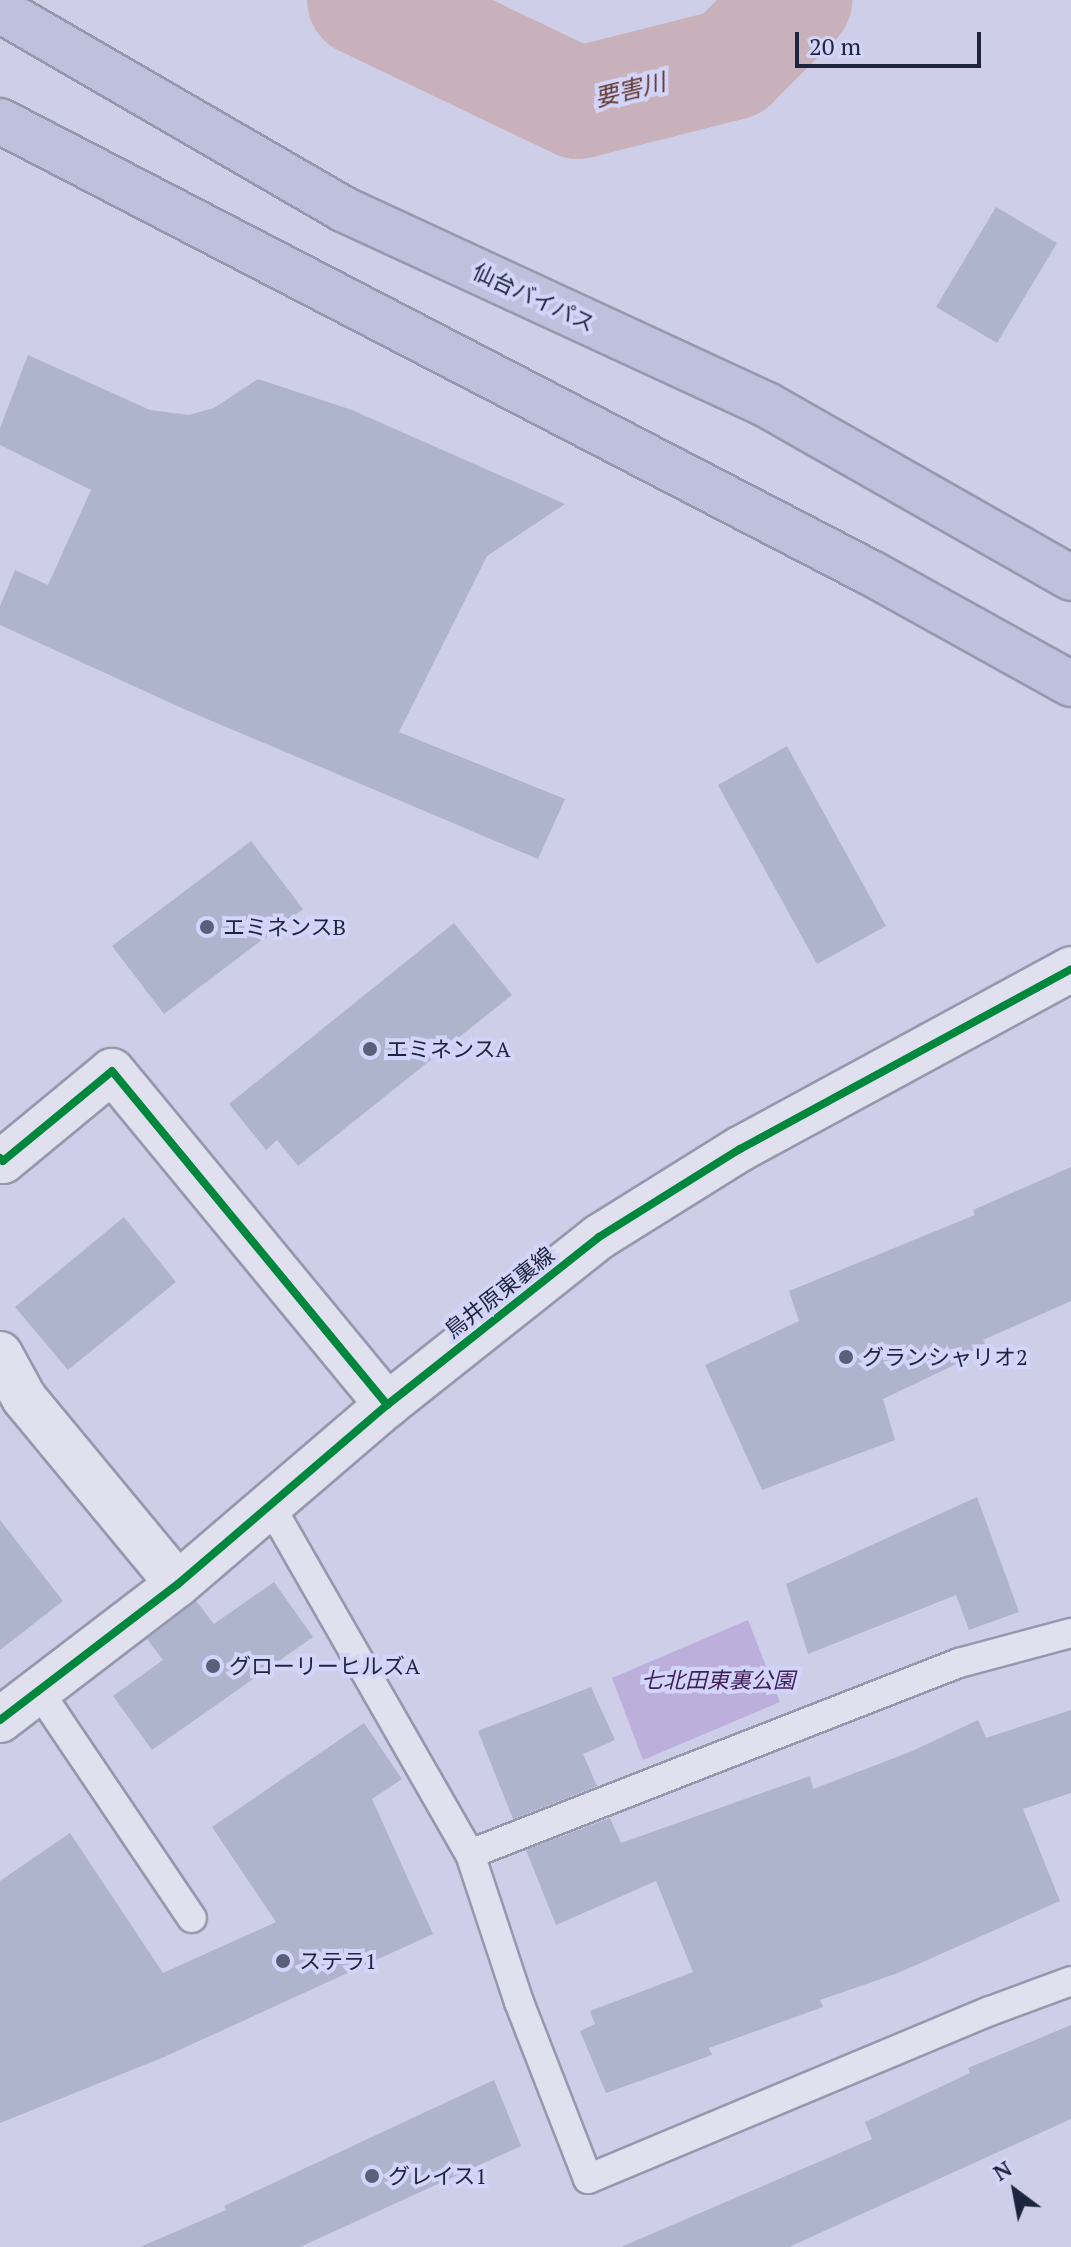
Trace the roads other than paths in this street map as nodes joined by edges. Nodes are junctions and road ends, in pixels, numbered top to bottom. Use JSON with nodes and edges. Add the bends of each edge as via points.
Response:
{"nodes":[{"id":1,"x":0,"y":10,"type":"edge"},
{"id":2,"x":0,"y":121,"type":"edge"},
{"id":3,"x":1071,"y":578,"type":"edge"},
{"id":4,"x":1071,"y":684,"type":"edge"},
{"id":5,"x":1071,"y":969,"type":"edge"},
{"id":6,"x":1,"y":1161,"type":"edge"},
{"id":7,"x":0,"y":1354,"type":"edge"},
{"id":8,"x":387,"y":1405,"type":"junction"},
{"id":9,"x":271,"y":1507,"type":"junction"},
{"id":10,"x":178,"y":1584,"type":"junction"},
{"id":11,"x":1071,"y":1633,"type":"edge"},
{"id":12,"x":38,"y":1690,"type":"junction"},
{"id":13,"x":0,"y":1720,"type":"edge"},
{"id":14,"x":470,"y":1854,"type":"junction"},
{"id":15,"x":192,"y":1918,"type":"dead end"},
{"id":16,"x":1071,"y":1981,"type":"edge"}],
"edges":[{"from":1,"to":3,"type":"highway","name":"仙台バイパス","via":[[343,209],[767,405]]},
{"from":2,"to":4,"type":"highway","via":[[857,565]]},
{"from":5,"to":8,"type":"street","name":"鳥井原東裏線","via":[[740,1149],[599,1237]]},
{"from":6,"to":8,"type":"street","via":[[112,1071]]},
{"from":7,"to":10,"type":"street","via":[[24,1398]]},
{"from":8,"to":9,"type":"street","name":"鳥井原東裏線"},
{"from":9,"to":10,"type":"street","name":"鳥井原東裏線"},
{"from":9,"to":14,"type":"lane"},
{"from":10,"to":12,"type":"street","name":"鳥井原東裏線"},
{"from":11,"to":14,"type":"lane","via":[[959,1663]]},
{"from":12,"to":13,"type":"street","name":"鳥井原東裏線"},
{"from":12,"to":15,"type":"lane"},
{"from":14,"to":16,"type":"lane","via":[[519,2002],[588,2179]]}]}
